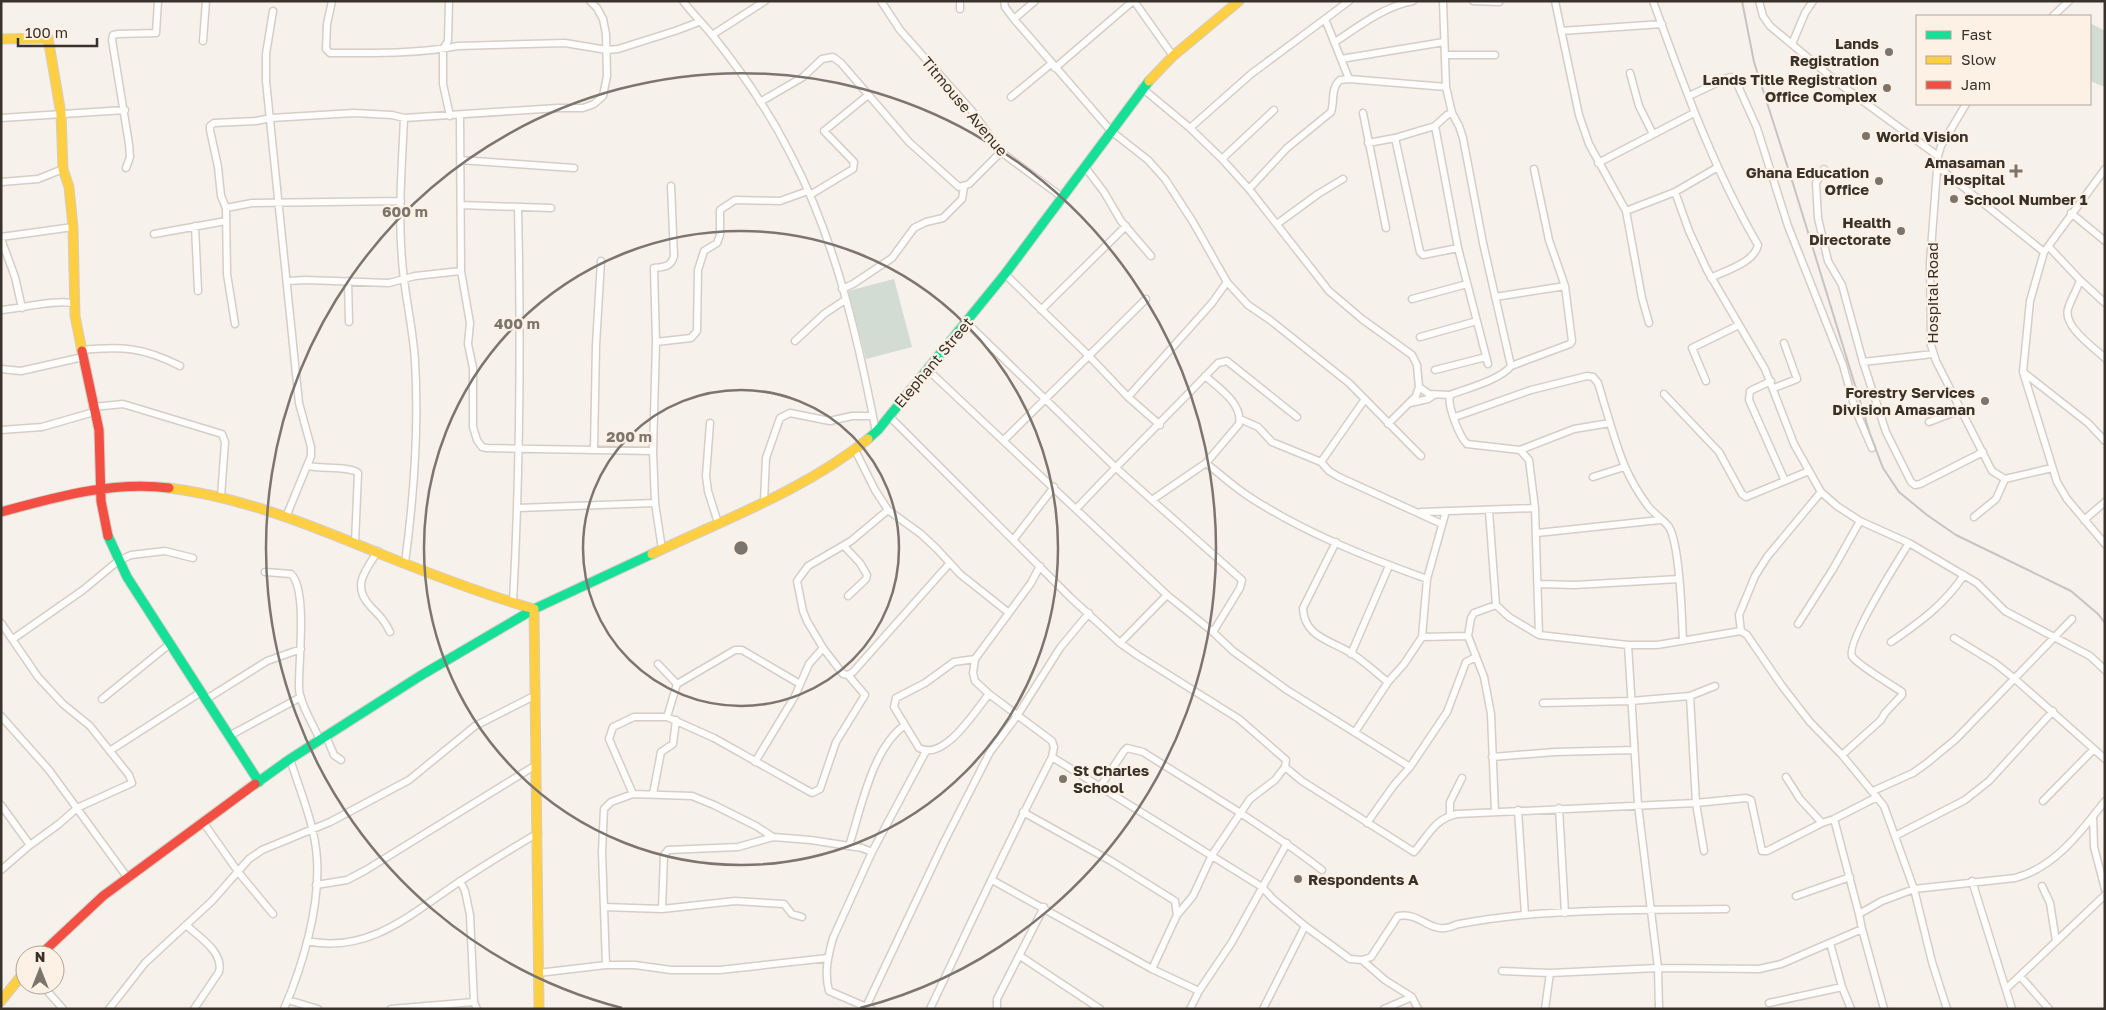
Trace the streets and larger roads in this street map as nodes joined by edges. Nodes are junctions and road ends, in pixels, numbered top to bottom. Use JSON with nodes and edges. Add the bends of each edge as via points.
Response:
{"nodes":[{"id":1,"x":158,"y":1,"type":"edge"},
{"id":2,"x":206,"y":1,"type":"edge"},
{"id":3,"x":332,"y":1,"type":"edge"},
{"id":4,"x":449,"y":1,"type":"edge"},
{"id":5,"x":590,"y":1,"type":"edge"},
{"id":6,"x":683,"y":1,"type":"edge"},
{"id":7,"x":765,"y":1,"type":"edge"},
{"id":8,"x":881,"y":1,"type":"edge"},
{"id":9,"x":960,"y":1,"type":"edge"},
{"id":10,"x":1004,"y":1,"type":"edge"},
{"id":11,"x":1035,"y":1,"type":"edge"},
{"id":12,"x":1134,"y":1,"type":"edge"},
{"id":13,"x":1239,"y":1,"type":"edge"},
{"id":14,"x":1349,"y":1,"type":"edge"},
{"id":15,"x":1413,"y":1,"type":"edge"},
{"id":16,"x":1443,"y":1,"type":"edge"},
{"id":17,"x":1473,"y":1,"type":"edge"},
{"id":18,"x":1555,"y":1,"type":"edge"},
{"id":19,"x":1653,"y":1,"type":"edge"},
{"id":20,"x":1759,"y":1,"type":"edge"},
{"id":21,"x":1813,"y":1,"type":"edge"},
{"id":22,"x":2069,"y":1,"type":"edge"},
{"id":23,"x":1404,"y":2,"type":"edge"},
{"id":24,"x":1499,"y":2,"type":"edge"},
{"id":25,"x":960,"y":9,"type":"dead end"},
{"id":26,"x":272,"y":11,"type":"dead end"},
{"id":27,"x":2054,"y":15,"type":"edge"},
{"id":28,"x":1014,"y":19,"type":"junction"},
{"id":29,"x":1325,"y":20,"type":"junction"},
{"id":30,"x":698,"y":22,"type":"junction"},
{"id":31,"x":1662,"y":24,"type":"junction"},
{"id":32,"x":1561,"y":31,"type":"junction"},
{"id":33,"x":712,"y":35,"type":"junction"},
{"id":34,"x":1,"y":39,"type":"edge"},
{"id":35,"x":203,"y":40,"type":"dead end"},
{"id":36,"x":1335,"y":42,"type":"junction"},
{"id":37,"x":1444,"y":42,"type":"junction"},
{"id":38,"x":1792,"y":44,"type":"junction"},
{"id":39,"x":443,"y":49,"type":"junction"},
{"id":40,"x":607,"y":50,"type":"junction"},
{"id":41,"x":1494,"y":54,"type":"dead end"},
{"id":42,"x":1173,"y":56,"type":"junction"},
{"id":43,"x":1445,"y":56,"type":"junction"},
{"id":44,"x":1341,"y":59,"type":"junction"},
{"id":45,"x":1053,"y":66,"type":"junction"},
{"id":46,"x":1630,"y":73,"type":"dead end"},
{"id":47,"x":1349,"y":79,"type":"junction"},
{"id":48,"x":1446,"y":87,"type":"junction"},
{"id":49,"x":1142,"y":88,"type":"junction"},
{"id":50,"x":867,"y":96,"type":"junction"},
{"id":51,"x":1689,"y":96,"type":"junction"},
{"id":52,"x":1011,"y":97,"type":"dead end"},
{"id":53,"x":760,"y":102,"type":"junction"},
{"id":54,"x":1965,"y":105,"type":"edge"},
{"id":55,"x":125,"y":110,"type":"junction"},
{"id":56,"x":1274,"y":110,"type":"dead end"},
{"id":57,"x":1363,"y":113,"type":"dead end"},
{"id":58,"x":1452,"y":113,"type":"junction"},
{"id":59,"x":1694,"y":113,"type":"junction"},
{"id":60,"x":61,"y":114,"type":"junction"},
{"id":61,"x":450,"y":116,"type":"junction"},
{"id":62,"x":460,"y":116,"type":"junction"},
{"id":63,"x":1,"y":118,"type":"edge"},
{"id":64,"x":271,"y":118,"type":"junction"},
{"id":65,"x":404,"y":118,"type":"junction"},
{"id":66,"x":1435,"y":126,"type":"junction"},
{"id":67,"x":1190,"y":128,"type":"junction"},
{"id":68,"x":1111,"y":131,"type":"junction"},
{"id":69,"x":1653,"y":134,"type":"junction"},
{"id":70,"x":1394,"y":138,"type":"junction"},
{"id":71,"x":1368,"y":143,"type":"junction"},
{"id":72,"x":1001,"y":152,"type":"junction"},
{"id":73,"x":1938,"y":156,"type":"junction"},
{"id":74,"x":1222,"y":159,"type":"junction"},
{"id":75,"x":460,"y":160,"type":"junction"},
{"id":76,"x":1598,"y":163,"type":"junction"},
{"id":77,"x":1937,"y":166,"type":"junction"},
{"id":78,"x":1085,"y":167,"type":"junction"},
{"id":79,"x":1718,"y":167,"type":"junction"},
{"id":80,"x":126,"y":168,"type":"dead end"},
{"id":81,"x":574,"y":168,"type":"dead end"},
{"id":82,"x":63,"y":169,"type":"junction"},
{"id":83,"x":1824,"y":169,"type":"dead end"},
{"id":84,"x":2105,"y":169,"type":"edge"},
{"id":85,"x":1534,"y":170,"type":"dead end"},
{"id":86,"x":1344,"y":179,"type":"dead end"},
{"id":87,"x":1,"y":182,"type":"edge"},
{"id":88,"x":671,"y":186,"type":"dead end"},
{"id":89,"x":964,"y":187,"type":"junction"},
{"id":90,"x":1249,"y":189,"type":"junction"},
{"id":91,"x":1675,"y":192,"type":"junction"},
{"id":92,"x":809,"y":193,"type":"junction"},
{"id":93,"x":1062,"y":197,"type":"junction"},
{"id":94,"x":401,"y":201,"type":"junction"},
{"id":95,"x":279,"y":203,"type":"junction"},
{"id":96,"x":461,"y":205,"type":"junction"},
{"id":97,"x":518,"y":207,"type":"junction"},
{"id":98,"x":226,"y":208,"type":"junction"},
{"id":99,"x":551,"y":208,"type":"dead end"},
{"id":100,"x":1626,"y":211,"type":"junction"},
{"id":101,"x":2071,"y":213,"type":"junction"},
{"id":102,"x":226,"y":221,"type":"junction"},
{"id":103,"x":1277,"y":224,"type":"junction"},
{"id":104,"x":195,"y":226,"type":"junction"},
{"id":105,"x":1126,"y":226,"type":"junction"},
{"id":106,"x":73,"y":228,"type":"junction"},
{"id":107,"x":1386,"y":228,"type":"dead end"},
{"id":108,"x":154,"y":234,"type":"dead end"},
{"id":109,"x":1,"y":238,"type":"edge"},
{"id":110,"x":2105,"y":241,"type":"edge"},
{"id":111,"x":1458,"y":248,"type":"junction"},
{"id":112,"x":2046,"y":249,"type":"junction"},
{"id":113,"x":1151,"y":256,"type":"dead end"},
{"id":114,"x":601,"y":261,"type":"dead end"},
{"id":115,"x":461,"y":271,"type":"junction"},
{"id":116,"x":1005,"y":274,"type":"junction"},
{"id":117,"x":404,"y":278,"type":"junction"},
{"id":118,"x":1711,"y":278,"type":"junction"},
{"id":119,"x":2080,"y":280,"type":"junction"},
{"id":120,"x":287,"y":281,"type":"junction"},
{"id":121,"x":348,"y":281,"type":"junction"},
{"id":122,"x":1227,"y":282,"type":"junction"},
{"id":123,"x":1467,"y":284,"type":"junction"},
{"id":124,"x":1565,"y":286,"type":"junction"},
{"id":125,"x":842,"y":289,"type":"junction"},
{"id":126,"x":198,"y":290,"type":"dead end"},
{"id":127,"x":1495,"y":297,"type":"junction"},
{"id":128,"x":1146,"y":299,"type":"dead end"},
{"id":129,"x":1412,"y":299,"type":"dead end"},
{"id":130,"x":845,"y":300,"type":"junction"},
{"id":131,"x":2105,"y":302,"type":"edge"},
{"id":132,"x":75,"y":304,"type":"junction"},
{"id":133,"x":22,"y":308,"type":"junction"},
{"id":134,"x":1,"y":310,"type":"edge"},
{"id":135,"x":1041,"y":310,"type":"junction"},
{"id":136,"x":1477,"y":321,"type":"junction"},
{"id":137,"x":350,"y":322,"type":"dead end"},
{"id":138,"x":966,"y":322,"type":"junction"},
{"id":139,"x":1649,"y":323,"type":"dead end"},
{"id":140,"x":235,"y":324,"type":"dead end"},
{"id":141,"x":1739,"y":325,"type":"junction"},
{"id":142,"x":1420,"y":337,"type":"dead end"},
{"id":143,"x":795,"y":341,"type":"dead end"},
{"id":144,"x":656,"y":342,"type":"junction"},
{"id":145,"x":1784,"y":343,"type":"dead end"},
{"id":146,"x":82,"y":353,"type":"junction"},
{"id":147,"x":1933,"y":354,"type":"junction"},
{"id":148,"x":1089,"y":356,"type":"junction"},
{"id":149,"x":2105,"y":358,"type":"edge"},
{"id":150,"x":1863,"y":362,"type":"junction"},
{"id":151,"x":180,"y":366,"type":"dead end"},
{"id":152,"x":1511,"y":366,"type":"junction"},
{"id":153,"x":1,"y":369,"type":"edge"},
{"id":154,"x":927,"y":369,"type":"junction"},
{"id":155,"x":1435,"y":370,"type":"dead end"},
{"id":156,"x":2023,"y":372,"type":"junction"},
{"id":157,"x":1205,"y":376,"type":"junction"},
{"id":158,"x":1706,"y":381,"type":"dead end"},
{"id":159,"x":1771,"y":381,"type":"junction"},
{"id":160,"x":1419,"y":387,"type":"junction"},
{"id":161,"x":1774,"y":388,"type":"junction"},
{"id":162,"x":1450,"y":394,"type":"junction"},
{"id":163,"x":1664,"y":394,"type":"dead end"},
{"id":164,"x":1434,"y":395,"type":"junction"},
{"id":165,"x":1046,"y":398,"type":"junction"},
{"id":166,"x":1128,"y":398,"type":"junction"},
{"id":167,"x":1365,"y":399,"type":"junction"},
{"id":168,"x":1410,"y":403,"type":"junction"},
{"id":169,"x":94,"y":410,"type":"junction"},
{"id":170,"x":1960,"y":410,"type":"junction"},
{"id":171,"x":872,"y":416,"type":"junction"},
{"id":172,"x":889,"y":416,"type":"junction"},
{"id":173,"x":1454,"y":416,"type":"junction"},
{"id":174,"x":1297,"y":417,"type":"dead end"},
{"id":175,"x":1240,"y":419,"type":"junction"},
{"id":176,"x":1929,"y":422,"type":"dead end"},
{"id":177,"x":710,"y":423,"type":"dead end"},
{"id":178,"x":1610,"y":423,"type":"junction"},
{"id":179,"x":1388,"y":424,"type":"junction"},
{"id":180,"x":1160,"y":425,"type":"junction"},
{"id":181,"x":1,"y":430,"type":"edge"},
{"id":182,"x":876,"y":432,"type":"junction"},
{"id":183,"x":1004,"y":440,"type":"junction"},
{"id":184,"x":2105,"y":441,"type":"edge"},
{"id":185,"x":1872,"y":448,"type":"dead end"},
{"id":186,"x":519,"y":450,"type":"junction"},
{"id":187,"x":594,"y":450,"type":"junction"},
{"id":188,"x":855,"y":450,"type":"junction"},
{"id":189,"x":1520,"y":450,"type":"junction"},
{"id":190,"x":653,"y":451,"type":"junction"},
{"id":191,"x":1982,"y":452,"type":"junction"},
{"id":192,"x":1421,"y":456,"type":"dead end"},
{"id":193,"x":1321,"y":462,"type":"junction"},
{"id":194,"x":1206,"y":463,"type":"junction"},
{"id":195,"x":308,"y":466,"type":"junction"},
{"id":196,"x":1114,"y":467,"type":"junction"},
{"id":197,"x":1624,"y":468,"type":"junction"},
{"id":198,"x":2052,"y":468,"type":"junction"},
{"id":199,"x":1809,"y":471,"type":"junction"},
{"id":200,"x":1593,"y":477,"type":"dead end"},
{"id":201,"x":2006,"y":479,"type":"junction"},
{"id":202,"x":1785,"y":481,"type":"junction"},
{"id":203,"x":1054,"y":487,"type":"junction"},
{"id":204,"x":100,"y":488,"type":"junction"},
{"id":205,"x":1821,"y":492,"type":"junction"},
{"id":206,"x":220,"y":497,"type":"junction"},
{"id":207,"x":1152,"y":500,"type":"junction"},
{"id":208,"x":764,"y":501,"type":"junction"},
{"id":209,"x":2105,"y":502,"type":"edge"},
{"id":210,"x":655,"y":503,"type":"junction"},
{"id":211,"x":518,"y":508,"type":"junction"},
{"id":212,"x":1077,"y":508,"type":"junction"},
{"id":213,"x":1535,"y":508,"type":"junction"},
{"id":214,"x":888,"y":510,"type":"junction"},
{"id":215,"x":1446,"y":511,"type":"junction"},
{"id":216,"x":1489,"y":511,"type":"junction"},
{"id":217,"x":1,"y":512,"type":"edge"},
{"id":218,"x":1420,"y":512,"type":"junction"},
{"id":219,"x":286,"y":517,"type":"junction"},
{"id":220,"x":1974,"y":518,"type":"dead end"},
{"id":221,"x":1660,"y":520,"type":"junction"},
{"id":222,"x":2084,"y":520,"type":"junction"},
{"id":223,"x":1860,"y":521,"type":"junction"},
{"id":224,"x":718,"y":523,"type":"junction"},
{"id":225,"x":1442,"y":524,"type":"junction"},
{"id":226,"x":1537,"y":533,"type":"junction"},
{"id":227,"x":1014,"y":539,"type":"junction"},
{"id":228,"x":1336,"y":542,"type":"junction"},
{"id":229,"x":356,"y":543,"type":"junction"},
{"id":230,"x":1909,"y":543,"type":"junction"},
{"id":231,"x":2105,"y":544,"type":"edge"},
{"id":232,"x":844,"y":546,"type":"junction"},
{"id":233,"x":662,"y":549,"type":"junction"},
{"id":234,"x":378,"y":552,"type":"junction"},
{"id":235,"x":194,"y":558,"type":"dead end"},
{"id":236,"x":118,"y":561,"type":"junction"},
{"id":237,"x":405,"y":563,"type":"junction"},
{"id":238,"x":949,"y":564,"type":"junction"},
{"id":239,"x":1040,"y":566,"type":"junction"},
{"id":240,"x":1389,"y":566,"type":"junction"},
{"id":241,"x":265,"y":572,"type":"dead end"},
{"id":242,"x":1964,"y":576,"type":"junction"},
{"id":243,"x":1428,"y":580,"type":"junction"},
{"id":244,"x":1679,"y":580,"type":"junction"},
{"id":245,"x":1538,"y":584,"type":"junction"},
{"id":246,"x":1166,"y":595,"type":"junction"},
{"id":247,"x":848,"y":596,"type":"dead end"},
{"id":248,"x":512,"y":603,"type":"junction"},
{"id":249,"x":1496,"y":605,"type":"junction"},
{"id":250,"x":534,"y":609,"type":"junction"},
{"id":251,"x":1009,"y":613,"type":"junction"},
{"id":252,"x":1089,"y":613,"type":"junction"},
{"id":253,"x":2072,"y":619,"type":"dead end"},
{"id":254,"x":1,"y":623,"type":"edge"},
{"id":255,"x":1798,"y":624,"type":"dead end"},
{"id":256,"x":1741,"y":631,"type":"junction"},
{"id":257,"x":390,"y":632,"type":"dead end"},
{"id":258,"x":1213,"y":632,"type":"junction"},
{"id":259,"x":1539,"y":635,"type":"junction"},
{"id":260,"x":1468,"y":636,"type":"junction"},
{"id":261,"x":1422,"y":637,"type":"junction"},
{"id":262,"x":2053,"y":637,"type":"junction"},
{"id":263,"x":1954,"y":638,"type":"dead end"},
{"id":264,"x":13,"y":639,"type":"junction"},
{"id":265,"x":1684,"y":641,"type":"junction"},
{"id":266,"x":1891,"y":642,"type":"dead end"},
{"id":267,"x":171,"y":643,"type":"junction"},
{"id":268,"x":1120,"y":643,"type":"junction"},
{"id":269,"x":1628,"y":645,"type":"junction"},
{"id":270,"x":823,"y":648,"type":"junction"},
{"id":271,"x":301,"y":649,"type":"junction"},
{"id":272,"x":1351,"y":654,"type":"junction"},
{"id":273,"x":1476,"y":657,"type":"junction"},
{"id":274,"x":975,"y":659,"type":"junction"},
{"id":275,"x":658,"y":664,"type":"dead end"},
{"id":276,"x":2105,"y":670,"type":"edge"},
{"id":277,"x":848,"y":675,"type":"junction"},
{"id":278,"x":2016,"y":678,"type":"junction"},
{"id":279,"x":1388,"y":682,"type":"junction"},
{"id":280,"x":677,"y":684,"type":"junction"},
{"id":281,"x":800,"y":684,"type":"junction"},
{"id":282,"x":1715,"y":686,"type":"dead end"},
{"id":283,"x":989,"y":694,"type":"junction"},
{"id":284,"x":203,"y":696,"type":"junction"},
{"id":285,"x":534,"y":696,"type":"junction"},
{"id":286,"x":1690,"y":696,"type":"junction"},
{"id":287,"x":301,"y":697,"type":"junction"},
{"id":288,"x":102,"y":699,"type":"dead end"},
{"id":289,"x":1631,"y":701,"type":"junction"},
{"id":290,"x":1543,"y":703,"type":"dead end"},
{"id":291,"x":2053,"y":711,"type":"junction"},
{"id":292,"x":1,"y":716,"type":"edge"},
{"id":293,"x":1017,"y":716,"type":"junction"},
{"id":294,"x":667,"y":717,"type":"junction"},
{"id":295,"x":676,"y":720,"type":"junction"},
{"id":296,"x":905,"y":725,"type":"junction"},
{"id":297,"x":1355,"y":732,"type":"junction"},
{"id":298,"x":229,"y":736,"type":"junction"},
{"id":299,"x":323,"y":738,"type":"junction"},
{"id":300,"x":2094,"y":749,"type":"junction"},
{"id":301,"x":111,"y":750,"type":"junction"},
{"id":302,"x":1634,"y":750,"type":"junction"},
{"id":303,"x":926,"y":751,"type":"junction"},
{"id":304,"x":1842,"y":755,"type":"junction"},
{"id":305,"x":1052,"y":757,"type":"junction"},
{"id":306,"x":1492,"y":757,"type":"junction"},
{"id":307,"x":2105,"y":759,"type":"edge"},
{"id":308,"x":290,"y":760,"type":"junction"},
{"id":309,"x":341,"y":760,"type":"dead end"},
{"id":310,"x":755,"y":762,"type":"junction"},
{"id":311,"x":536,"y":766,"type":"junction"},
{"id":312,"x":1284,"y":767,"type":"junction"},
{"id":313,"x":1410,"y":767,"type":"junction"},
{"id":314,"x":1786,"y":777,"type":"dead end"},
{"id":315,"x":1462,"y":778,"type":"dead end"},
{"id":316,"x":259,"y":782,"type":"junction"},
{"id":317,"x":1100,"y":787,"type":"junction"},
{"id":318,"x":633,"y":794,"type":"junction"},
{"id":319,"x":653,"y":794,"type":"junction"},
{"id":320,"x":1875,"y":794,"type":"junction"},
{"id":321,"x":2043,"y":801,"type":"dead end"},
{"id":322,"x":2105,"y":801,"type":"edge"},
{"id":323,"x":1696,"y":803,"type":"junction"},
{"id":324,"x":1,"y":805,"type":"edge"},
{"id":325,"x":1638,"y":805,"type":"junction"},
{"id":326,"x":77,"y":808,"type":"junction"},
{"id":327,"x":1559,"y":808,"type":"junction"},
{"id":328,"x":1518,"y":810,"type":"junction"},
{"id":329,"x":1024,"y":812,"type":"junction"},
{"id":330,"x":1240,"y":812,"type":"junction"},
{"id":331,"x":1494,"y":812,"type":"junction"},
{"id":332,"x":1450,"y":816,"type":"junction"},
{"id":333,"x":2093,"y":816,"type":"junction"},
{"id":334,"x":1834,"y":818,"type":"junction"},
{"id":335,"x":203,"y":822,"type":"junction"},
{"id":336,"x":1367,"y":823,"type":"junction"},
{"id":337,"x":1822,"y":823,"type":"junction"},
{"id":338,"x":312,"y":829,"type":"junction"},
{"id":339,"x":538,"y":833,"type":"junction"},
{"id":340,"x":1895,"y":836,"type":"junction"},
{"id":341,"x":773,"y":837,"type":"junction"},
{"id":342,"x":1287,"y":843,"type":"junction"},
{"id":343,"x":30,"y":845,"type":"junction"},
{"id":344,"x":849,"y":846,"type":"junction"},
{"id":345,"x":1704,"y":851,"type":"dead end"},
{"id":346,"x":872,"y":852,"type":"junction"},
{"id":347,"x":1212,"y":855,"type":"junction"},
{"id":348,"x":1,"y":870,"type":"edge"},
{"id":349,"x":1322,"y":870,"type":"dead end"},
{"id":350,"x":239,"y":873,"type":"junction"},
{"id":351,"x":127,"y":877,"type":"junction"},
{"id":352,"x":1850,"y":877,"type":"junction"},
{"id":353,"x":992,"y":880,"type":"junction"},
{"id":354,"x":460,"y":881,"type":"junction"},
{"id":355,"x":1972,"y":881,"type":"junction"},
{"id":356,"x":316,"y":885,"type":"junction"},
{"id":357,"x":2042,"y":886,"type":"dead end"},
{"id":358,"x":1262,"y":887,"type":"junction"},
{"id":359,"x":1914,"y":889,"type":"junction"},
{"id":360,"x":2105,"y":889,"type":"edge"},
{"id":361,"x":2105,"y":895,"type":"edge"},
{"id":362,"x":1796,"y":896,"type":"dead end"},
{"id":363,"x":604,"y":907,"type":"junction"},
{"id":364,"x":1044,"y":907,"type":"junction"},
{"id":365,"x":662,"y":909,"type":"junction"},
{"id":366,"x":1726,"y":909,"type":"dead end"},
{"id":367,"x":1651,"y":910,"type":"junction"},
{"id":368,"x":273,"y":914,"type":"dead end"},
{"id":369,"x":1565,"y":914,"type":"junction"},
{"id":370,"x":1859,"y":914,"type":"junction"},
{"id":371,"x":1177,"y":915,"type":"junction"},
{"id":372,"x":1525,"y":915,"type":"junction"},
{"id":373,"x":802,"y":917,"type":"dead end"},
{"id":374,"x":186,"y":924,"type":"junction"},
{"id":375,"x":1305,"y":926,"type":"junction"},
{"id":376,"x":1862,"y":929,"type":"junction"},
{"id":377,"x":2056,"y":940,"type":"junction"},
{"id":378,"x":306,"y":941,"type":"junction"},
{"id":379,"x":1830,"y":943,"type":"junction"},
{"id":380,"x":50,"y":945,"type":"edge"},
{"id":381,"x":1020,"y":956,"type":"junction"},
{"id":382,"x":828,"y":958,"type":"junction"},
{"id":383,"x":1362,"y":960,"type":"junction"},
{"id":384,"x":606,"y":965,"type":"junction"},
{"id":385,"x":1658,"y":968,"type":"junction"},
{"id":386,"x":1152,"y":969,"type":"junction"},
{"id":387,"x":1502,"y":971,"type":"dead end"},
{"id":388,"x":1550,"y":973,"type":"junction"},
{"id":389,"x":538,"y":974,"type":"junction"},
{"id":390,"x":2020,"y":976,"type":"junction"},
{"id":391,"x":15,"y":984,"type":"edge"},
{"id":392,"x":1842,"y":987,"type":"junction"},
{"id":393,"x":2006,"y":989,"type":"junction"},
{"id":394,"x":1199,"y":991,"type":"junction"},
{"id":395,"x":51,"y":995,"type":"edge"},
{"id":396,"x":1412,"y":997,"type":"junction"},
{"id":397,"x":288,"y":1000,"type":"junction"},
{"id":398,"x":1,"y":1001,"type":"edge"},
{"id":399,"x":1769,"y":1003,"type":"dead end"},
{"id":400,"x":475,"y":1005,"type":"edge"},
{"id":401,"x":867,"y":1008,"type":"edge"},
{"id":402,"x":63,"y":1009,"type":"edge"},
{"id":403,"x":109,"y":1009,"type":"edge"},
{"id":404,"x":194,"y":1009,"type":"edge"},
{"id":405,"x":284,"y":1009,"type":"edge"},
{"id":406,"x":318,"y":1009,"type":"edge"},
{"id":407,"x":391,"y":1009,"type":"edge"},
{"id":408,"x":538,"y":1009,"type":"edge"},
{"id":409,"x":930,"y":1009,"type":"edge"},
{"id":410,"x":998,"y":1009,"type":"edge"},
{"id":411,"x":1100,"y":1009,"type":"edge"},
{"id":412,"x":1190,"y":1009,"type":"edge"},
{"id":413,"x":1263,"y":1009,"type":"edge"},
{"id":414,"x":1384,"y":1009,"type":"edge"},
{"id":415,"x":1418,"y":1009,"type":"edge"},
{"id":416,"x":1545,"y":1009,"type":"edge"},
{"id":417,"x":1659,"y":1009,"type":"edge"},
{"id":418,"x":1851,"y":1009,"type":"edge"},
{"id":419,"x":1884,"y":1009,"type":"edge"},
{"id":420,"x":1948,"y":1009,"type":"edge"},
{"id":421,"x":2012,"y":1009,"type":"edge"},
{"id":422,"x":2049,"y":1009,"type":"edge"}],
"edges":[{"from":1,"to":55,"type":"street","via":[[156,33],[113,35]]},
{"from":2,"to":35,"type":"street"},
{"from":3,"to":39,"type":"street","via":[[326,35],[326,49],[330,53]]},
{"from":4,"to":39,"type":"street","via":[[448,41]]},
{"from":5,"to":40,"type":"street","via":[[603,19]]},
{"from":6,"to":30,"type":"street"},
{"from":7,"to":33,"type":"street"},
{"from":8,"to":72,"type":"street","name":"Titmouse Avenue","via":[[900,30],[972,111]]},
{"from":9,"to":25,"type":"street"},
{"from":10,"to":28,"type":"street"},
{"from":11,"to":28,"type":"street"},
{"from":12,"to":42,"type":"street"},
{"from":12,"to":45,"type":"street"},
{"from":13,"to":42,"type":"street","name":"Elephant Street"},
{"from":14,"to":29,"type":"street"},
{"from":15,"to":23,"type":"street"},
{"from":16,"to":37,"type":"street"},
{"from":17,"to":24,"type":"street"},
{"from":18,"to":32,"type":"street"},
{"from":19,"to":31,"type":"street"},
{"from":20,"to":38,"type":"street","via":[[1766,22]]},
{"from":21,"to":38,"type":"street"},
{"from":22,"to":27,"type":"street"},
{"from":23,"to":36,"type":"street"},
{"from":26,"to":64,"type":"street","via":[[266,64]]},
{"from":28,"to":45,"type":"street"},
{"from":29,"to":36,"type":"street"},
{"from":29,"to":67,"type":"street","via":[[1251,74]]},
{"from":30,"to":33,"type":"street"},
{"from":30,"to":40,"type":"street"},
{"from":31,"to":32,"type":"street"},
{"from":31,"to":51,"type":"street"},
{"from":32,"to":76,"type":"street","via":[[1579,115]]},
{"from":33,"to":53,"type":"street"},
{"from":34,"to":60,"type":"street","via":[[48,38]]},
{"from":36,"to":44,"type":"street"},
{"from":37,"to":43,"type":"street"},
{"from":37,"to":44,"type":"street"},
{"from":38,"to":73,"type":"street","via":[[1857,98]]},
{"from":39,"to":40,"type":"street","via":[[565,42]]},
{"from":39,"to":61,"type":"street","via":[[443,84]]},
{"from":40,"to":62,"type":"street","via":[[606,88],[594,104],[583,108]]},
{"from":41,"to":43,"type":"street"},
{"from":42,"to":49,"type":"street","name":"Elephant Street"},
{"from":43,"to":48,"type":"street"},
{"from":44,"to":47,"type":"street"},
{"from":45,"to":52,"type":"street"},
{"from":45,"to":68,"type":"street"},
{"from":46,"to":69,"type":"street","via":[[1639,106]]},
{"from":47,"to":48,"type":"street"},
{"from":47,"to":90,"type":"street","via":[[1336,84],[1330,112],[1287,148]]},
{"from":48,"to":58,"type":"street"},
{"from":49,"to":67,"type":"street"},
{"from":49,"to":68,"type":"street","name":"Elephant Street"},
{"from":50,"to":53,"type":"street","via":[[833,57],[822,59],[803,77]]},
{"from":50,"to":89,"type":"street","via":[[909,142],[959,187]]},
{"from":50,"to":92,"type":"street","via":[[824,131],[854,162],[853,169]]},
{"from":51,"to":59,"type":"street"},
{"from":51,"to":185,"type":"street","via":[[1727,78],[1736,79],[1757,128],[1788,226]]},
{"from":53,"to":92,"type":"street"},
{"from":54,"to":73,"type":"street","name":"Hospital Road"},
{"from":55,"to":60,"type":"street"},
{"from":55,"to":80,"type":"street","via":[[130,151]]},
{"from":56,"to":74,"type":"street"},
{"from":57,"to":71,"type":"street"},
{"from":58,"to":66,"type":"street"},
{"from":58,"to":127,"type":"street","via":[[1463,138]]},
{"from":59,"to":69,"type":"street"},
{"from":59,"to":79,"type":"street"},
{"from":60,"to":63,"type":"street"},
{"from":60,"to":82,"type":"street"},
{"from":61,"to":62,"type":"street"},
{"from":61,"to":65,"type":"street"},
{"from":62,"to":75,"type":"street"},
{"from":64,"to":65,"type":"street","via":[[354,113]]},
{"from":64,"to":95,"type":"street"},
{"from":64,"to":98,"type":"street","via":[[221,122],[210,126]]},
{"from":65,"to":94,"type":"street"},
{"from":66,"to":70,"type":"street"},
{"from":66,"to":111,"type":"street"},
{"from":67,"to":74,"type":"street"},
{"from":68,"to":78,"type":"street","name":"Elephant Street"},
{"from":68,"to":122,"type":"street","via":[[1148,160],[1165,179]]},
{"from":69,"to":76,"type":"street"},
{"from":70,"to":71,"type":"street"},
{"from":70,"to":111,"type":"street","via":[[1420,252],[1428,255]]},
{"from":71,"to":107,"type":"street"},
{"from":72,"to":89,"type":"street"},
{"from":72,"to":93,"type":"street","name":"Titmouse Avenue"},
{"from":73,"to":77,"type":"street","name":"Hospital Road"},
{"from":74,"to":90,"type":"street"},
{"from":75,"to":81,"type":"street"},
{"from":75,"to":96,"type":"street"},
{"from":76,"to":100,"type":"street"},
{"from":77,"to":112,"type":"street"},
{"from":77,"to":147,"type":"street","name":"Hospital Road","via":[[1929,308]]},
{"from":78,"to":93,"type":"street","name":"Elephant Street"},
{"from":78,"to":105,"type":"street"},
{"from":79,"to":91,"type":"street"},
{"from":79,"to":118,"type":"street","via":[[1758,245],[1750,258]]},
{"from":82,"to":87,"type":"street","via":[[38,179]]},
{"from":82,"to":106,"type":"street","via":[[69,187]]},
{"from":83,"to":150,"type":"street","via":[[1816,183],[1818,218],[1828,261],[1842,285]]},
{"from":84,"to":101,"type":"street"},
{"from":85,"to":124,"type":"street","via":[[1549,240]]},
{"from":86,"to":103,"type":"street"},
{"from":88,"to":144,"type":"street","via":[[674,256],[666,267],[654,268]]},
{"from":89,"to":125,"type":"street","via":[[962,199],[943,218],[914,228],[892,258]]},
{"from":90,"to":103,"type":"street"},
{"from":91,"to":100,"type":"street"},
{"from":91,"to":118,"type":"street","via":[[1688,230]]},
{"from":92,"to":125,"type":"street"},
{"from":92,"to":144,"type":"street","via":[[780,201],[736,200],[720,210],[720,235],[717,243],[704,251],[698,270],[697,331],[691,338]]},
{"from":93,"to":116,"type":"street","name":"Elephant Street"},
{"from":94,"to":95,"type":"street"},
{"from":94,"to":117,"type":"street"},
{"from":95,"to":98,"type":"street","via":[[247,203]]},
{"from":95,"to":120,"type":"street"},
{"from":96,"to":97,"type":"street"},
{"from":96,"to":115,"type":"street"},
{"from":97,"to":99,"type":"street"},
{"from":97,"to":186,"type":"street"},
{"from":98,"to":102,"type":"street"},
{"from":100,"to":139,"type":"street"},
{"from":101,"to":110,"type":"street"},
{"from":101,"to":112,"type":"street"},
{"from":102,"to":104,"type":"street"},
{"from":102,"to":140,"type":"street","via":[[227,274]]},
{"from":103,"to":160,"type":"street","via":[[1329,292],[1412,355],[1417,365]]},
{"from":104,"to":108,"type":"street"},
{"from":104,"to":126,"type":"street"},
{"from":105,"to":113,"type":"street"},
{"from":105,"to":135,"type":"street"},
{"from":106,"to":109,"type":"street"},
{"from":106,"to":132,"type":"street"},
{"from":109,"to":133,"type":"street"},
{"from":111,"to":123,"type":"street"},
{"from":112,"to":119,"type":"street"},
{"from":112,"to":156,"type":"street","via":[[2030,301]]},
{"from":114,"to":187,"type":"street"},
{"from":115,"to":117,"type":"street"},
{"from":115,"to":186,"type":"street","via":[[470,323],[468,344],[473,368],[474,434],[482,447]]},
{"from":116,"to":135,"type":"street"},
{"from":116,"to":138,"type":"street","name":"Elephant Street"},
{"from":117,"to":121,"type":"street","via":[[389,283]]},
{"from":117,"to":237,"type":"street","via":[[415,360],[416,411],[414,490]]},
{"from":118,"to":141,"type":"street"},
{"from":119,"to":131,"type":"street"},
{"from":119,"to":149,"type":"street","via":[[2067,317],[2070,325]]},
{"from":120,"to":121,"type":"street"},
{"from":120,"to":195,"type":"street","via":[[300,403],[310,447]]},
{"from":121,"to":137,"type":"street"},
{"from":122,"to":166,"type":"street"},
{"from":122,"to":167,"type":"street","via":[[1253,310],[1270,320]]},
{"from":123,"to":129,"type":"street"},
{"from":123,"to":136,"type":"street"},
{"from":124,"to":127,"type":"street"},
{"from":124,"to":152,"type":"street","via":[[1570,344]]},
{"from":125,"to":130,"type":"street"},
{"from":127,"to":152,"type":"street"},
{"from":128,"to":148,"type":"street"},
{"from":130,"to":143,"type":"street"},
{"from":130,"to":171,"type":"street"},
{"from":132,"to":133,"type":"street","via":[[53,303]]},
{"from":132,"to":146,"type":"street"},
{"from":133,"to":134,"type":"street"},
{"from":135,"to":148,"type":"street"},
{"from":136,"to":142,"type":"street"},
{"from":136,"to":155,"type":"street","via":[[1487,361]]},
{"from":138,"to":154,"type":"street","name":"Elephant Street"},
{"from":138,"to":165,"type":"street"},
{"from":141,"to":158,"type":"street","via":[[1692,348]]},
{"from":141,"to":159,"type":"street"},
{"from":144,"to":190,"type":"street"},
{"from":145,"to":161,"type":"street","via":[[1797,379]]},
{"from":146,"to":151,"type":"street","via":[[114,347],[131,348]]},
{"from":146,"to":153,"type":"street","via":[[21,371]]},
{"from":146,"to":169,"type":"street"},
{"from":147,"to":150,"type":"street"},
{"from":147,"to":170,"type":"street","name":"Hospital Road"},
{"from":148,"to":165,"type":"street"},
{"from":148,"to":166,"type":"street"},
{"from":150,"to":191,"type":"street","via":[[1886,432],[1911,482],[1920,484]]},
{"from":152,"to":162,"type":"street","via":[[1494,378]]},
{"from":154,"to":172,"type":"street","name":"Elephant Street"},
{"from":154,"to":183,"type":"street"},
{"from":156,"to":184,"type":"street","via":[[2088,423]]},
{"from":156,"to":198,"type":"street"},
{"from":157,"to":174,"type":"street","via":[[1218,363],[1227,361]]},
{"from":157,"to":175,"type":"street","via":[[1228,395]]},
{"from":157,"to":180,"type":"street"},
{"from":159,"to":161,"type":"street"},
{"from":159,"to":202,"type":"street","via":[[1750,391],[1749,400]]},
{"from":160,"to":164,"type":"street"},
{"from":160,"to":168,"type":"street"},
{"from":161,"to":199,"type":"street","via":[[1794,444]]},
{"from":162,"to":164,"type":"street"},
{"from":162,"to":173,"type":"street","via":[[1450,408]]},
{"from":163,"to":202,"type":"street","via":[[1719,452],[1746,497]]},
{"from":164,"to":168,"type":"street"},
{"from":165,"to":183,"type":"street"},
{"from":165,"to":196,"type":"street"},
{"from":166,"to":180,"type":"street"},
{"from":167,"to":179,"type":"street"},
{"from":167,"to":193,"type":"street"},
{"from":168,"to":179,"type":"street"},
{"from":169,"to":181,"type":"street","via":[[42,427]]},
{"from":169,"to":204,"type":"street","via":[[101,447]]},
{"from":169,"to":206,"type":"street","via":[[123,404],[222,434],[225,442]]},
{"from":170,"to":176,"type":"street"},
{"from":170,"to":191,"type":"street","name":"Hospital Road"},
{"from":171,"to":182,"type":"street"},
{"from":171,"to":208,"type":"street","via":[[830,421],[784,414],[766,458]]},
{"from":172,"to":182,"type":"street","name":"Elephant Street"},
{"from":172,"to":227,"type":"street"},
{"from":173,"to":178,"type":"street","via":[[1531,390],[1587,376],[1598,382]]},
{"from":173,"to":189,"type":"street","via":[[1466,444]]},
{"from":175,"to":193,"type":"street","via":[[1258,427],[1272,442]]},
{"from":175,"to":194,"type":"street"},
{"from":177,"to":224,"type":"street","via":[[706,476]]},
{"from":178,"to":189,"type":"street","via":[[1574,429]]},
{"from":178,"to":197,"type":"street"},
{"from":179,"to":192,"type":"street"},
{"from":180,"to":196,"type":"street"},
{"from":182,"to":188,"type":"street","name":"Elephant Street"},
{"from":183,"to":203,"type":"street"},
{"from":186,"to":187,"type":"street"},
{"from":186,"to":211,"type":"street"},
{"from":187,"to":190,"type":"street"},
{"from":188,"to":208,"type":"street","name":"Elephant Street","via":[[810,479]]},
{"from":188,"to":214,"type":"street"},
{"from":189,"to":213,"type":"street","via":[[1529,460]]},
{"from":190,"to":210,"type":"street"},
{"from":191,"to":201,"type":"street","name":"Hospital Road","via":[[1992,471]]},
{"from":193,"to":218,"type":"street","via":[[1339,477]]},
{"from":194,"to":207,"type":"street"},
{"from":194,"to":228,"type":"street","via":[[1246,495],[1290,521]]},
{"from":195,"to":219,"type":"street"},
{"from":195,"to":229,"type":"street","via":[[353,469],[358,473]]},
{"from":196,"to":207,"type":"street"},
{"from":196,"to":212,"type":"street"},
{"from":197,"to":200,"type":"street"},
{"from":197,"to":221,"type":"street","via":[[1641,498]]},
{"from":198,"to":201,"type":"street"},
{"from":198,"to":222,"type":"street","via":[[2062,491]]},
{"from":199,"to":202,"type":"street"},
{"from":199,"to":205,"type":"street"},
{"from":201,"to":220,"type":"street","via":[[1996,499]]},
{"from":203,"to":212,"type":"street"},
{"from":203,"to":227,"type":"street"},
{"from":204,"to":206,"type":"street","via":[[179,488]]},
{"from":204,"to":217,"type":"street"},
{"from":204,"to":236,"type":"street","via":[[108,541]]},
{"from":205,"to":223,"type":"street"},
{"from":205,"to":256,"type":"street","via":[[1756,576],[1739,615]]},
{"from":206,"to":219,"type":"street"},
{"from":207,"to":258,"type":"street","via":[[1242,580]]},
{"from":208,"to":224,"type":"street","name":"Elephant Street"},
{"from":209,"to":222,"type":"street"},
{"from":210,"to":211,"type":"street"},
{"from":210,"to":233,"type":"street"},
{"from":211,"to":248,"type":"street"},
{"from":212,"to":246,"type":"street"},
{"from":213,"to":216,"type":"street"},
{"from":213,"to":226,"type":"street"},
{"from":214,"to":232,"type":"street"},
{"from":214,"to":238,"type":"street","via":[[921,534]]},
{"from":215,"to":216,"type":"street"},
{"from":215,"to":218,"type":"street"},
{"from":215,"to":225,"type":"street"},
{"from":216,"to":249,"type":"street"},
{"from":218,"to":225,"type":"street"},
{"from":219,"to":229,"type":"street"},
{"from":221,"to":226,"type":"street"},
{"from":221,"to":244,"type":"street","via":[[1669,527],[1673,538]]},
{"from":222,"to":231,"type":"street"},
{"from":223,"to":230,"type":"street"},
{"from":223,"to":255,"type":"street"},
{"from":224,"to":233,"type":"street","name":"Elephant Street"},
{"from":225,"to":243,"type":"street"},
{"from":226,"to":245,"type":"street"},
{"from":227,"to":239,"type":"street"},
{"from":228,"to":240,"type":"street"},
{"from":228,"to":272,"type":"street","via":[[1303,608],[1304,619],[1310,630]]},
{"from":229,"to":234,"type":"street"},
{"from":230,"to":242,"type":"street"},
{"from":230,"to":304,"type":"street","via":[[1868,612],[1851,648],[1852,656],[1861,666],[1890,683],[1902,695],[1881,720]]},
{"from":232,"to":247,"type":"street","via":[[867,575]]},
{"from":232,"to":270,"type":"street","via":[[808,566],[797,581],[803,612]]},
{"from":233,"to":250,"type":"street","name":"Elephant Street"},
{"from":234,"to":237,"type":"street"},
{"from":234,"to":257,"type":"street","via":[[363,574],[361,586],[364,598],[385,620]]},
{"from":235,"to":236,"type":"street","via":[[165,551],[131,555]]},
{"from":236,"to":264,"type":"street"},
{"from":236,"to":267,"type":"street"},
{"from":237,"to":248,"type":"street"},
{"from":238,"to":251,"type":"street"},
{"from":238,"to":277,"type":"street"},
{"from":239,"to":251,"type":"street"},
{"from":239,"to":252,"type":"street"},
{"from":240,"to":243,"type":"street"},
{"from":240,"to":272,"type":"street"},
{"from":241,"to":271,"type":"street","via":[[294,576]]},
{"from":242,"to":262,"type":"street","via":[[1986,590],[2005,611]]},
{"from":242,"to":266,"type":"street","via":[[1945,600],[1921,622]]},
{"from":243,"to":261,"type":"street"},
{"from":244,"to":245,"type":"street"},
{"from":244,"to":265,"type":"street"},
{"from":245,"to":259,"type":"street"},
{"from":246,"to":258,"type":"street"},
{"from":246,"to":268,"type":"street"},
{"from":248,"to":250,"type":"street"},
{"from":249,"to":259,"type":"street","via":[[1508,617]]},
{"from":249,"to":260,"type":"street","via":[[1474,613]]},
{"from":250,"to":285,"type":"street"},
{"from":250,"to":299,"type":"street","name":"Elephant Street"},
{"from":251,"to":274,"type":"street"},
{"from":252,"to":268,"type":"street"},
{"from":252,"to":293,"type":"street","via":[[1060,648]]},
{"from":253,"to":262,"type":"street"},
{"from":254,"to":264,"type":"street"},
{"from":256,"to":265,"type":"street"},
{"from":256,"to":304,"type":"street","via":[[1810,722]]},
{"from":258,"to":297,"type":"street","via":[[1233,651],[1287,690]]},
{"from":259,"to":269,"type":"street"},
{"from":260,"to":261,"type":"street"},
{"from":260,"to":273,"type":"street"},
{"from":261,"to":279,"type":"street"},
{"from":262,"to":276,"type":"street","via":[[2090,656]]},
{"from":262,"to":278,"type":"street"},
{"from":263,"to":278,"type":"street"},
{"from":264,"to":301,"type":"street","via":[[53,694],[90,726]]},
{"from":265,"to":269,"type":"street"},
{"from":267,"to":284,"type":"street"},
{"from":267,"to":288,"type":"street"},
{"from":268,"to":312,"type":"street","via":[[1239,719],[1286,760]]},
{"from":269,"to":289,"type":"street"},
{"from":270,"to":277,"type":"street","via":[[843,674]]},
{"from":270,"to":281,"type":"street","via":[[809,664]]},
{"from":271,"to":284,"type":"street","via":[[267,661]]},
{"from":271,"to":287,"type":"street"},
{"from":272,"to":279,"type":"street"},
{"from":273,"to":306,"type":"street","via":[[1484,677],[1490,714]]},
{"from":273,"to":313,"type":"street","via":[[1466,662],[1447,712]]},
{"from":274,"to":283,"type":"street","via":[[975,681]]},
{"from":274,"to":296,"type":"street","via":[[954,662],[925,683],[896,698],[894,707]]},
{"from":275,"to":280,"type":"street"},
{"from":277,"to":310,"type":"street","via":[[865,695],[836,742],[820,789],[812,793]]},
{"from":278,"to":291,"type":"street"},
{"from":278,"to":320,"type":"street","via":[[1956,739],[1927,763]]},
{"from":279,"to":297,"type":"street"},
{"from":280,"to":281,"type":"street","via":[[729,652],[742,650]]},
{"from":280,"to":294,"type":"street"},
{"from":281,"to":310,"type":"street"},
{"from":282,"to":286,"type":"street"},
{"from":283,"to":293,"type":"street"},
{"from":283,"to":303,"type":"street","via":[[952,739],[940,748]]},
{"from":284,"to":298,"type":"street"},
{"from":284,"to":301,"type":"street"},
{"from":285,"to":311,"type":"street"},
{"from":285,"to":338,"type":"street","via":[[475,726],[409,780]]},
{"from":286,"to":289,"type":"street"},
{"from":286,"to":323,"type":"street"},
{"from":287,"to":298,"type":"street"},
{"from":287,"to":299,"type":"street"},
{"from":289,"to":290,"type":"street"},
{"from":289,"to":302,"type":"street"},
{"from":291,"to":300,"type":"street"},
{"from":291,"to":340,"type":"street","via":[[1989,781],[1965,800]]},
{"from":292,"to":326,"type":"street","via":[[34,752]]},
{"from":293,"to":305,"type":"street","via":[[1052,741]]},
{"from":293,"to":401,"type":"street","via":[[990,752],[973,784]]},
{"from":294,"to":295,"type":"street"},
{"from":294,"to":318,"type":"street","via":[[634,717],[613,727],[610,732],[609,739]]},
{"from":295,"to":310,"type":"street"},
{"from":295,"to":319,"type":"street","via":[[673,744],[661,752]]},
{"from":296,"to":303,"type":"street","via":[[919,748]]},
{"from":296,"to":344,"type":"street","via":[[892,736],[877,760]]},
{"from":297,"to":313,"type":"street"},
{"from":298,"to":316,"type":"street"},
{"from":299,"to":308,"type":"street","name":"Elephant Street"},
{"from":299,"to":309,"type":"street"},
{"from":300,"to":307,"type":"street"},
{"from":300,"to":321,"type":"street"},
{"from":301,"to":326,"type":"street","via":[[132,783]]},
{"from":302,"to":306,"type":"street"},
{"from":302,"to":325,"type":"street"},
{"from":303,"to":346,"type":"street"},
{"from":304,"to":320,"type":"street"},
{"from":305,"to":317,"type":"street"},
{"from":305,"to":329,"type":"street"},
{"from":306,"to":331,"type":"street"},
{"from":308,"to":316,"type":"street","name":"Elephant Street"},
{"from":308,"to":338,"type":"street"},
{"from":311,"to":339,"type":"street"},
{"from":311,"to":356,"type":"street","via":[[366,870],[347,880]]},
{"from":312,"to":330,"type":"street","via":[[1275,780],[1250,798]]},
{"from":312,"to":336,"type":"street"},
{"from":313,"to":336,"type":"street"},
{"from":314,"to":337,"type":"street","via":[[1800,799]]},
{"from":315,"to":332,"type":"street","via":[[1450,802]]},
{"from":316,"to":335,"type":"street","name":"Elephant Street"},
{"from":317,"to":330,"type":"street","via":[[1124,750],[1133,748]]},
{"from":317,"to":347,"type":"street"},
{"from":318,"to":319,"type":"street"},
{"from":318,"to":363,"type":"street","via":[[611,802],[604,809]]},
{"from":319,"to":341,"type":"street","via":[[692,796]]},
{"from":320,"to":334,"type":"street"},
{"from":320,"to":340,"type":"street","via":[[1884,806]]},
{"from":322,"to":333,"type":"street"},
{"from":323,"to":325,"type":"street"},
{"from":323,"to":337,"type":"street","via":[[1751,800],[1762,851]]},
{"from":323,"to":345,"type":"street"},
{"from":324,"to":343,"type":"street"},
{"from":325,"to":327,"type":"street"},
{"from":325,"to":367,"type":"street"},
{"from":326,"to":343,"type":"street"},
{"from":326,"to":351,"type":"street"},
{"from":327,"to":328,"type":"street"},
{"from":327,"to":369,"type":"street"},
{"from":328,"to":331,"type":"street"},
{"from":328,"to":372,"type":"street"},
{"from":329,"to":353,"type":"street"},
{"from":329,"to":371,"type":"street","via":[[1152,885],[1175,902]]},
{"from":330,"to":342,"type":"street"},
{"from":330,"to":347,"type":"street"},
{"from":331,"to":332,"type":"street"},
{"from":332,"to":336,"type":"street","via":[[1435,824],[1414,852]]},
{"from":333,"to":355,"type":"street","via":[[2057,856],[2037,870],[2015,878]]},
{"from":333,"to":360,"type":"street","via":[[2094,847]]},
{"from":334,"to":337,"type":"street"},
{"from":334,"to":352,"type":"street"},
{"from":335,"to":350,"type":"street"},
{"from":335,"to":351,"type":"street","name":"Elephant Street"},
{"from":338,"to":350,"type":"street","via":[[262,850],[249,859]]},
{"from":338,"to":356,"type":"street","via":[[317,858]]},
{"from":339,"to":354,"type":"street"},
{"from":339,"to":389,"type":"street"},
{"from":340,"to":359,"type":"street"},
{"from":341,"to":344,"type":"street"},
{"from":341,"to":365,"type":"street","via":[[738,847],[668,850],[664,855]]},
{"from":342,"to":349,"type":"street"},
{"from":342,"to":358,"type":"street"},
{"from":343,"to":348,"type":"street"},
{"from":344,"to":346,"type":"street"},
{"from":346,"to":382,"type":"street","via":[[833,938]]},
{"from":347,"to":358,"type":"street"},
{"from":347,"to":371,"type":"street","via":[[1193,896]]},
{"from":350,"to":368,"type":"street"},
{"from":350,"to":374,"type":"street"},
{"from":351,"to":380,"type":"street","name":"Elephant Street"},
{"from":352,"to":362,"type":"street"},
{"from":352,"to":370,"type":"street"},
{"from":353,"to":364,"type":"street"},
{"from":353,"to":409,"type":"street"},
{"from":354,"to":378,"type":"street","via":[[406,919],[371,937],[349,944]]},
{"from":354,"to":400,"type":"street","via":[[466,891],[470,915]]},
{"from":355,"to":359,"type":"street"},
{"from":355,"to":393,"type":"street"},
{"from":356,"to":378,"type":"street"},
{"from":357,"to":377,"type":"street","via":[[2050,903]]},
{"from":358,"to":375,"type":"street"},
{"from":358,"to":394,"type":"street","via":[[1232,942]]},
{"from":359,"to":370,"type":"street"},
{"from":359,"to":420,"type":"street","via":[[1932,962]]},
{"from":361,"to":377,"type":"street"},
{"from":363,"to":365,"type":"street"},
{"from":363,"to":384,"type":"street"},
{"from":364,"to":381,"type":"street"},
{"from":364,"to":386,"type":"street"},
{"from":365,"to":373,"type":"street","via":[[735,901],[758,902],[786,905],[792,914]]},
{"from":366,"to":367,"type":"street"},
{"from":367,"to":369,"type":"street"},
{"from":367,"to":385,"type":"street"},
{"from":369,"to":372,"type":"street"},
{"from":370,"to":376,"type":"street"},
{"from":371,"to":386,"type":"street"},
{"from":372,"to":383,"type":"street","via":[[1445,928],[1436,928],[1412,915],[1398,916],[1370,957]]},
{"from":374,"to":403,"type":"street","via":[[145,963]]},
{"from":374,"to":404,"type":"street","via":[[218,956],[221,966]]},
{"from":375,"to":383,"type":"street","via":[[1350,959]]},
{"from":375,"to":413,"type":"street"},
{"from":376,"to":379,"type":"street"},
{"from":376,"to":419,"type":"street"},
{"from":377,"to":390,"type":"street"},
{"from":378,"to":397,"type":"street"},
{"from":379,"to":385,"type":"street","via":[[1781,964],[1758,969]]},
{"from":379,"to":392,"type":"street"},
{"from":381,"to":410,"type":"street","via":[[996,999]]},
{"from":381,"to":411,"type":"street"},
{"from":382,"to":384,"type":"street","via":[[720,970]]},
{"from":382,"to":401,"type":"street","via":[[829,991]]},
{"from":383,"to":396,"type":"street"},
{"from":384,"to":389,"type":"street"},
{"from":385,"to":388,"type":"street"},
{"from":385,"to":417,"type":"street"},
{"from":386,"to":394,"type":"street"},
{"from":387,"to":388,"type":"street"},
{"from":388,"to":416,"type":"street"},
{"from":389,"to":408,"type":"street"},
{"from":390,"to":393,"type":"street"},
{"from":390,"to":422,"type":"street"},
{"from":391,"to":398,"type":"street"},
{"from":392,"to":399,"type":"street"},
{"from":392,"to":418,"type":"street"},
{"from":393,"to":421,"type":"street"},
{"from":394,"to":412,"type":"street"},
{"from":395,"to":402,"type":"street"},
{"from":396,"to":414,"type":"street"},
{"from":396,"to":415,"type":"street"},
{"from":397,"to":405,"type":"street"},
{"from":397,"to":406,"type":"street"},
{"from":400,"to":407,"type":"street"}]}
